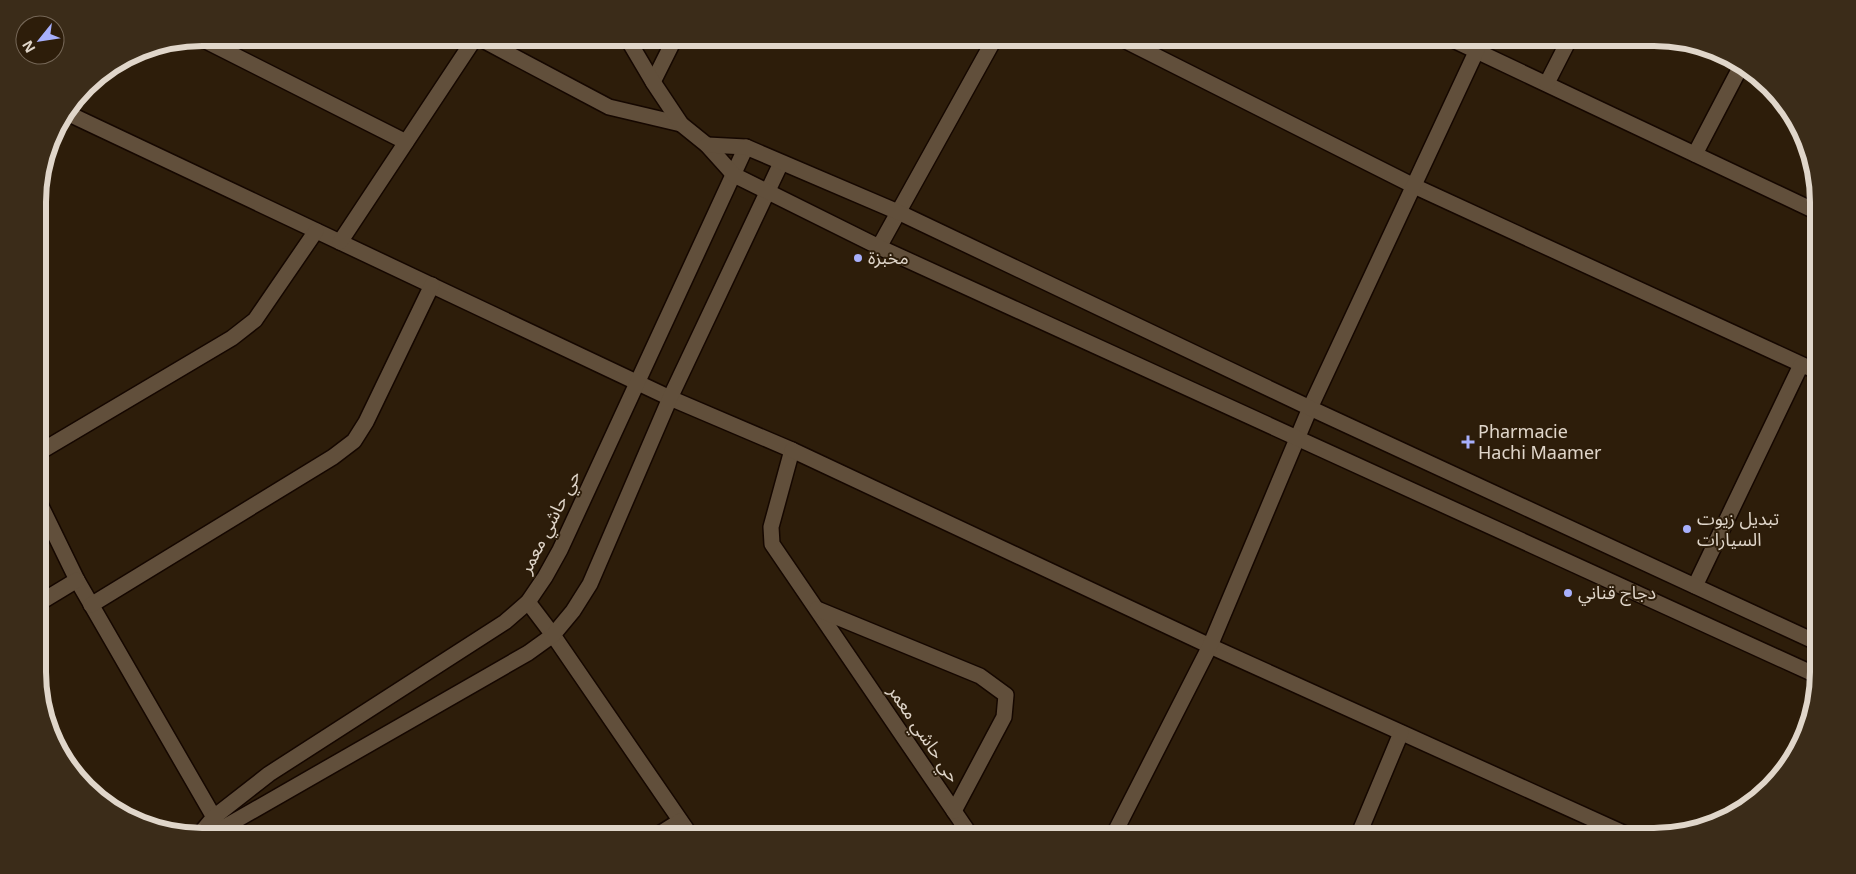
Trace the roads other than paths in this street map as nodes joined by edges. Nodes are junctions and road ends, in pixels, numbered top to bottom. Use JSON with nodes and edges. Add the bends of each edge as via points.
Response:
{"nodes":[{"id":1,"x":989,"y":46,"type":"edge"},
{"id":2,"x":1137,"y":46,"type":"edge"},
{"id":3,"x":1468,"y":46,"type":"edge"},
{"id":4,"x":1566,"y":46,"type":"edge"},
{"id":5,"x":218,"y":47,"type":"edge"},
{"id":6,"x":469,"y":47,"type":"edge"},
{"id":7,"x":496,"y":47,"type":"edge"},
{"id":8,"x":632,"y":47,"type":"edge"},
{"id":9,"x":671,"y":47,"type":"edge"},
{"id":10,"x":1477,"y":50,"type":"junction"},
{"id":11,"x":1738,"y":71,"type":"edge"},
{"id":12,"x":653,"y":82,"type":"junction"},
{"id":13,"x":1547,"y":83,"type":"junction"},
{"id":14,"x":73,"y":116,"type":"edge"},
{"id":15,"x":681,"y":124,"type":"junction"},
{"id":16,"x":406,"y":142,"type":"junction"},
{"id":17,"x":707,"y":144,"type":"junction"},
{"id":18,"x":746,"y":147,"type":"junction"},
{"id":19,"x":1695,"y":154,"type":"junction"},
{"id":20,"x":781,"y":163,"type":"junction"},
{"id":21,"x":734,"y":175,"type":"junction"},
{"id":22,"x":1414,"y":186,"type":"junction"},
{"id":23,"x":768,"y":191,"type":"junction"},
{"id":24,"x":1810,"y":209,"type":"edge"},
{"id":25,"x":898,"y":212,"type":"junction"},
{"id":26,"x":316,"y":231,"type":"junction"},
{"id":27,"x":340,"y":242,"type":"junction"},
{"id":28,"x":879,"y":247,"type":"junction"},
{"id":29,"x":432,"y":285,"type":"junction"},
{"id":30,"x":1801,"y":365,"type":"junction"},
{"id":31,"x":1810,"y":369,"type":"edge"},
{"id":32,"x":637,"y":382,"type":"junction"},
{"id":33,"x":670,"y":398,"type":"junction"},
{"id":34,"x":1310,"y":408,"type":"junction"},
{"id":35,"x":1297,"y":438,"type":"junction"},
{"id":36,"x":46,"y":448,"type":"edge"},
{"id":37,"x":792,"y":450,"type":"junction"},
{"id":38,"x":46,"y":519,"type":"edge"},
{"id":39,"x":77,"y":580,"type":"junction"},
{"id":40,"x":1695,"y":586,"type":"junction"},
{"id":41,"x":46,"y":599,"type":"edge"},
{"id":42,"x":528,"y":602,"type":"junction"},
{"id":43,"x":91,"y":605,"type":"junction"},
{"id":44,"x":817,"y":609,"type":"junction"},
{"id":45,"x":553,"y":635,"type":"junction"},
{"id":46,"x":1810,"y":639,"type":"edge"},
{"id":47,"x":1210,"y":646,"type":"junction"},
{"id":48,"x":1810,"y":672,"type":"edge"},
{"id":49,"x":1401,"y":733,"type":"junction"},
{"id":50,"x":954,"y":811,"type":"junction"},
{"id":51,"x":680,"y":821,"type":"junction"},
{"id":52,"x":965,"y":827,"type":"edge"},
{"id":53,"x":1117,"y":827,"type":"edge"},
{"id":54,"x":1362,"y":827,"type":"edge"},
{"id":55,"x":1610,"y":827,"type":"edge"},
{"id":56,"x":220,"y":828,"type":"edge"},
{"id":57,"x":669,"y":828,"type":"edge"},
{"id":58,"x":685,"y":828,"type":"edge"}],
"edges":[{"from":1,"to":25,"type":"street"},
{"from":2,"to":22,"type":"street"},
{"from":3,"to":10,"type":"street"},
{"from":4,"to":13,"type":"street"},
{"from":5,"to":16,"type":"street"},
{"from":6,"to":16,"type":"street"},
{"from":7,"to":15,"type":"street","via":[[609,107]]},
{"from":8,"to":12,"type":"street"},
{"from":9,"to":12,"type":"street"},
{"from":10,"to":13,"type":"street"},
{"from":10,"to":22,"type":"street"},
{"from":11,"to":19,"type":"street"},
{"from":12,"to":15,"type":"street"},
{"from":13,"to":19,"type":"street"},
{"from":14,"to":26,"type":"street"},
{"from":15,"to":17,"type":"street"},
{"from":16,"to":27,"type":"street"},
{"from":17,"to":18,"type":"street"},
{"from":17,"to":21,"type":"street"},
{"from":18,"to":20,"type":"street"},
{"from":18,"to":21,"type":"street","name":"حي حاشي معمر"},
{"from":19,"to":24,"type":"street"},
{"from":20,"to":23,"type":"street","name":"حي حاشي معمر"},
{"from":20,"to":25,"type":"street"},
{"from":21,"to":23,"type":"street"},
{"from":21,"to":32,"type":"street","name":"حي حاشي معمر"},
{"from":22,"to":30,"type":"street"},
{"from":22,"to":34,"type":"street"},
{"from":23,"to":28,"type":"street"},
{"from":23,"to":33,"type":"street","name":"حي حاشي معمر"},
{"from":25,"to":28,"type":"street"},
{"from":25,"to":34,"type":"street"},
{"from":26,"to":27,"type":"street"},
{"from":26,"to":36,"type":"street","via":[[255,320],[232,338]]},
{"from":27,"to":29,"type":"street"},
{"from":28,"to":35,"type":"street"},
{"from":29,"to":32,"type":"street"},
{"from":29,"to":43,"type":"street","via":[[354,441]]},
{"from":30,"to":31,"type":"street"},
{"from":30,"to":40,"type":"street"},
{"from":32,"to":33,"type":"street"},
{"from":32,"to":42,"type":"street","name":"حي حاشي معمر","via":[[560,550]]},
{"from":33,"to":37,"type":"street"},
{"from":33,"to":45,"type":"street","name":"حي حاشي معمر","via":[[590,584]]},
{"from":34,"to":35,"type":"street"},
{"from":34,"to":40,"type":"street"},
{"from":35,"to":47,"type":"street"},
{"from":35,"to":48,"type":"street"},
{"from":37,"to":44,"type":"street","name":"حي حاشي معمر","via":[[771,528],[772,544]]},
{"from":37,"to":47,"type":"street"},
{"from":38,"to":39,"type":"street"},
{"from":39,"to":41,"type":"street"},
{"from":39,"to":43,"type":"street"},
{"from":40,"to":46,"type":"street"},
{"from":42,"to":45,"type":"street"},
{"from":42,"to":56,"type":"street","name":"حي حاشي معمر","via":[[505,622],[269,774]]},
{"from":43,"to":56,"type":"street"},
{"from":44,"to":50,"type":"street","name":"حي حاشي معمر"},
{"from":44,"to":50,"type":"street","via":[[980,676],[1006,695],[1004,717]]},
{"from":45,"to":51,"type":"street"},
{"from":45,"to":56,"type":"street","name":"حي حاشي معمر","via":[[528,653]]},
{"from":47,"to":49,"type":"street"},
{"from":47,"to":53,"type":"street"},
{"from":49,"to":54,"type":"street"},
{"from":49,"to":55,"type":"street"},
{"from":50,"to":52,"type":"street","name":"حي حاشي معمر"},
{"from":51,"to":57,"type":"street"},
{"from":51,"to":58,"type":"street"}]}
